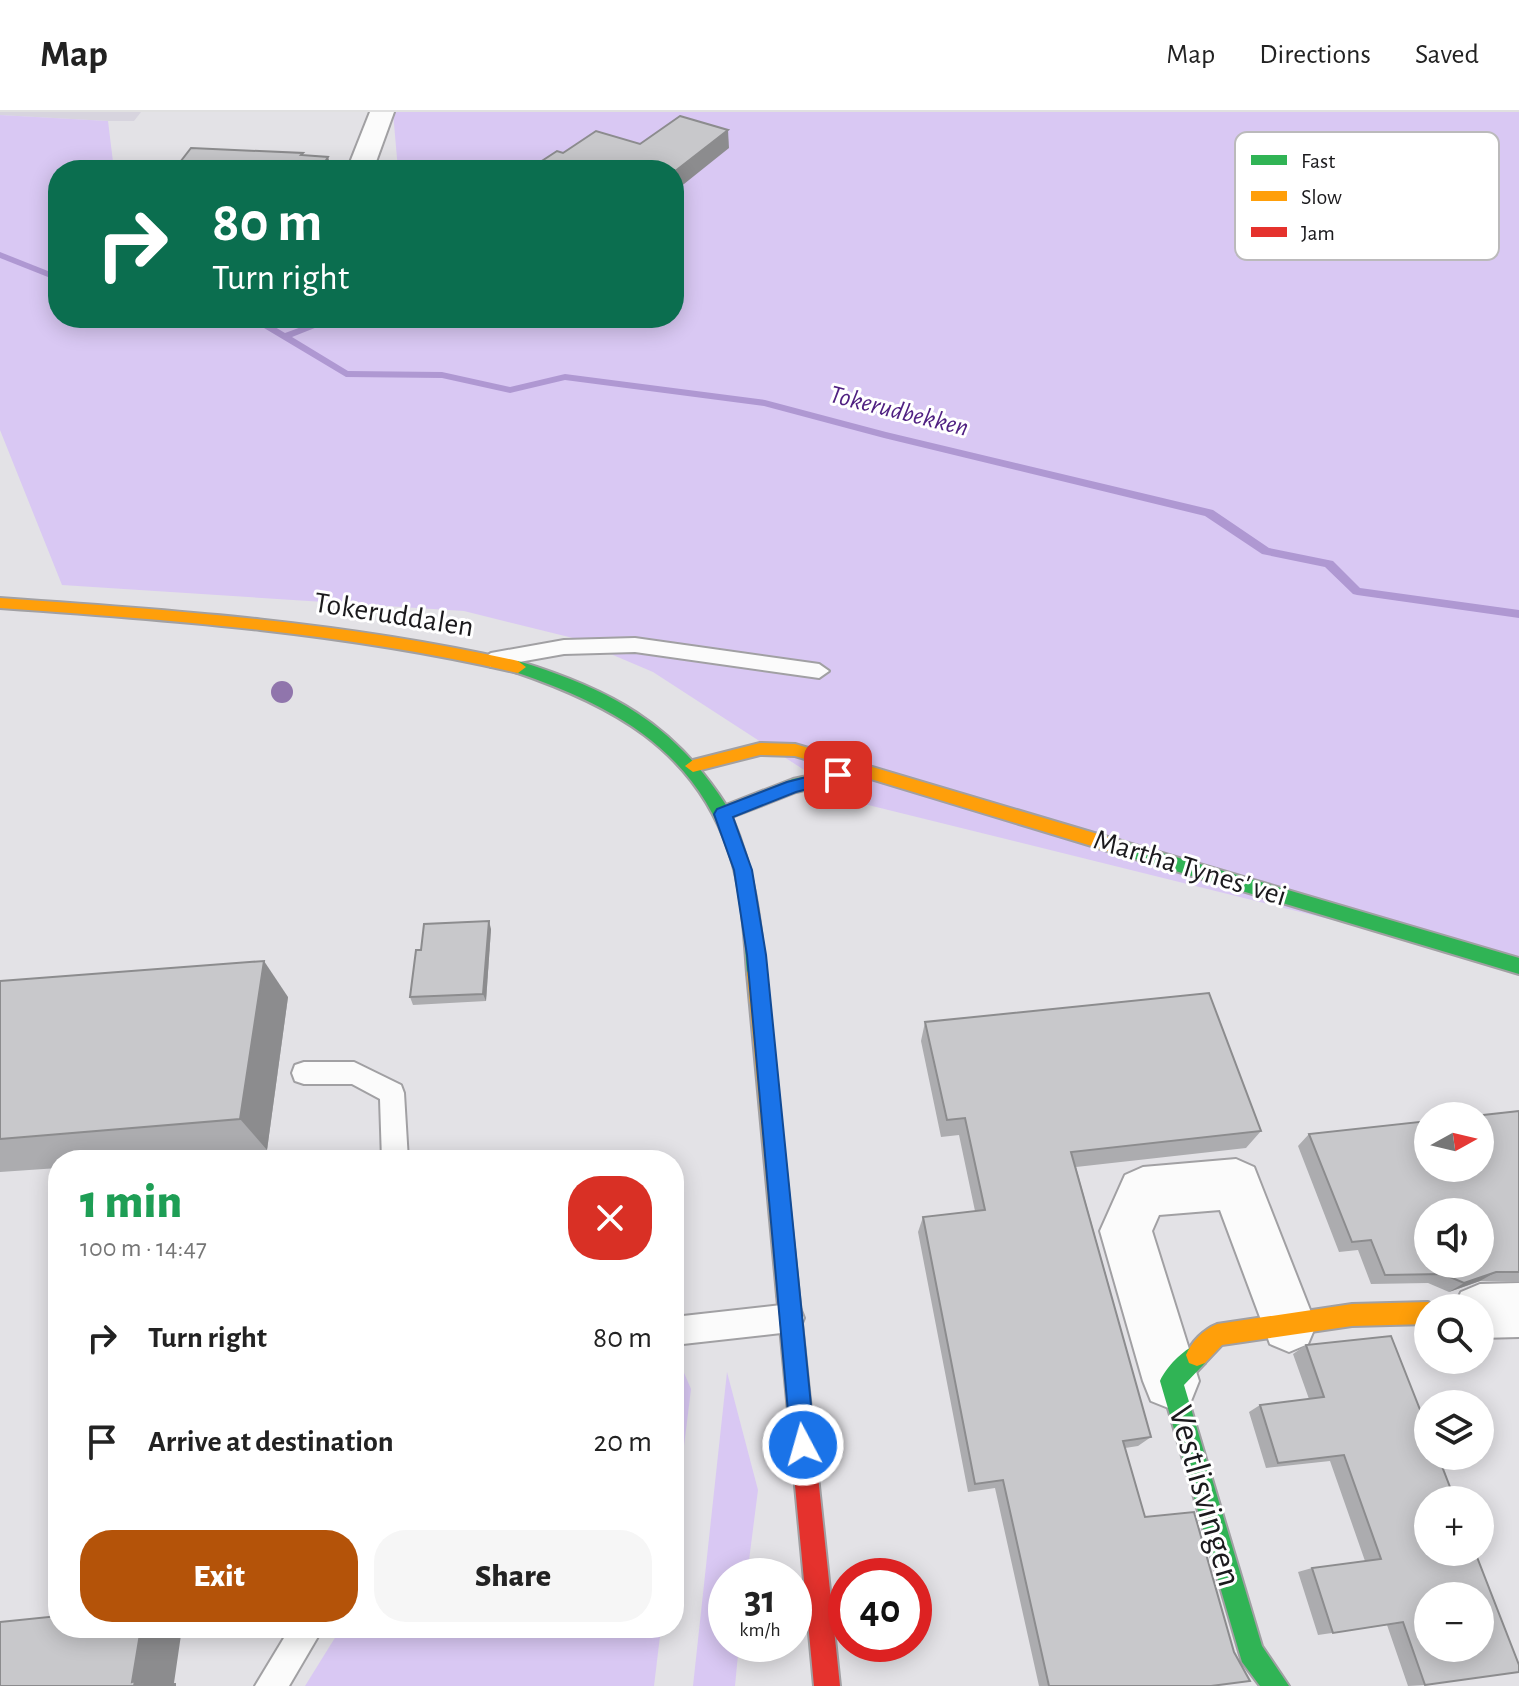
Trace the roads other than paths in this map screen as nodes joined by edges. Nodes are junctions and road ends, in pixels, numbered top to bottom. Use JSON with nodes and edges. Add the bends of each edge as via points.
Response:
{"nodes":[{"id":1,"x":382,"y":112,"type":"edge"},
{"id":2,"x":364,"y":160,"type":"edge"},
{"id":3,"x":0,"y":603,"type":"edge"},
{"id":4,"x":490,"y":660,"type":"junction"},
{"id":5,"x":819,"y":671,"type":"dead end"},
{"id":6,"x":693,"y":766,"type":"junction"},
{"id":7,"x":860,"y":771,"type":"junction"},
{"id":8,"x":723,"y":814,"type":"junction"},
{"id":9,"x":1519,"y":966,"type":"edge"},
{"id":10,"x":304,"y":1073,"type":"dead end"},
{"id":11,"x":395,"y":1150,"type":"edge"},
{"id":12,"x":1519,"y":1310,"type":"edge"},
{"id":13,"x":1494,"y":1311,"type":"edge"},
{"id":14,"x":1414,"y":1313,"type":"edge"},
{"id":15,"x":790,"y":1318,"type":"junction"},
{"id":16,"x":1289,"y":1325,"type":"junction"},
{"id":17,"x":684,"y":1330,"type":"edge"},
{"id":18,"x":1171,"y":1381,"type":"junction"},
{"id":19,"x":302,"y":1638,"type":"edge"},
{"id":20,"x":271,"y":1686,"type":"edge"},
{"id":21,"x":827,"y":1686,"type":"edge"},
{"id":22,"x":1276,"y":1686,"type":"edge"}],
"edges":[{"from":1,"to":2,"type":"street"},
{"from":3,"to":4,"type":"street","name":"Tokeruddalen","via":[[273,624]]},
{"from":4,"to":5,"type":"lane","via":[[564,647],[635,645]]},
{"from":4,"to":6,"type":"street","name":"Tokeruddalen","via":[[596,695],[632,715]]},
{"from":6,"to":7,"type":"street","name":"Martha Tynes' vei","via":[[755,748],[783,747]]},
{"from":6,"to":8,"type":"street","name":"Tokeruddalen"},
{"from":7,"to":8,"type":"street","via":[[805,783]]},
{"from":7,"to":9,"type":"street","name":"Martha Tynes' vei"},
{"from":8,"to":15,"type":"street","via":[[743,870],[756,955]]},
{"from":10,"to":11,"type":"lane","via":[[354,1073],[392,1093]]},
{"from":12,"to":13,"type":"street"},
{"from":14,"to":16,"type":"street","name":"Vestlisvingen","via":[[1352,1315]]},
{"from":15,"to":17,"type":"lane"},
{"from":15,"to":21,"type":"street"},
{"from":16,"to":18,"type":"street","name":"Vestlisvingen","via":[[1217,1335]]},
{"from":16,"to":18,"type":"street","via":[[1236,1184],[1143,1192],[1126,1231]]},
{"from":18,"to":22,"type":"street","name":"Vestlisvingen","via":[[1251,1653]]},
{"from":19,"to":20,"type":"lane"}]}
